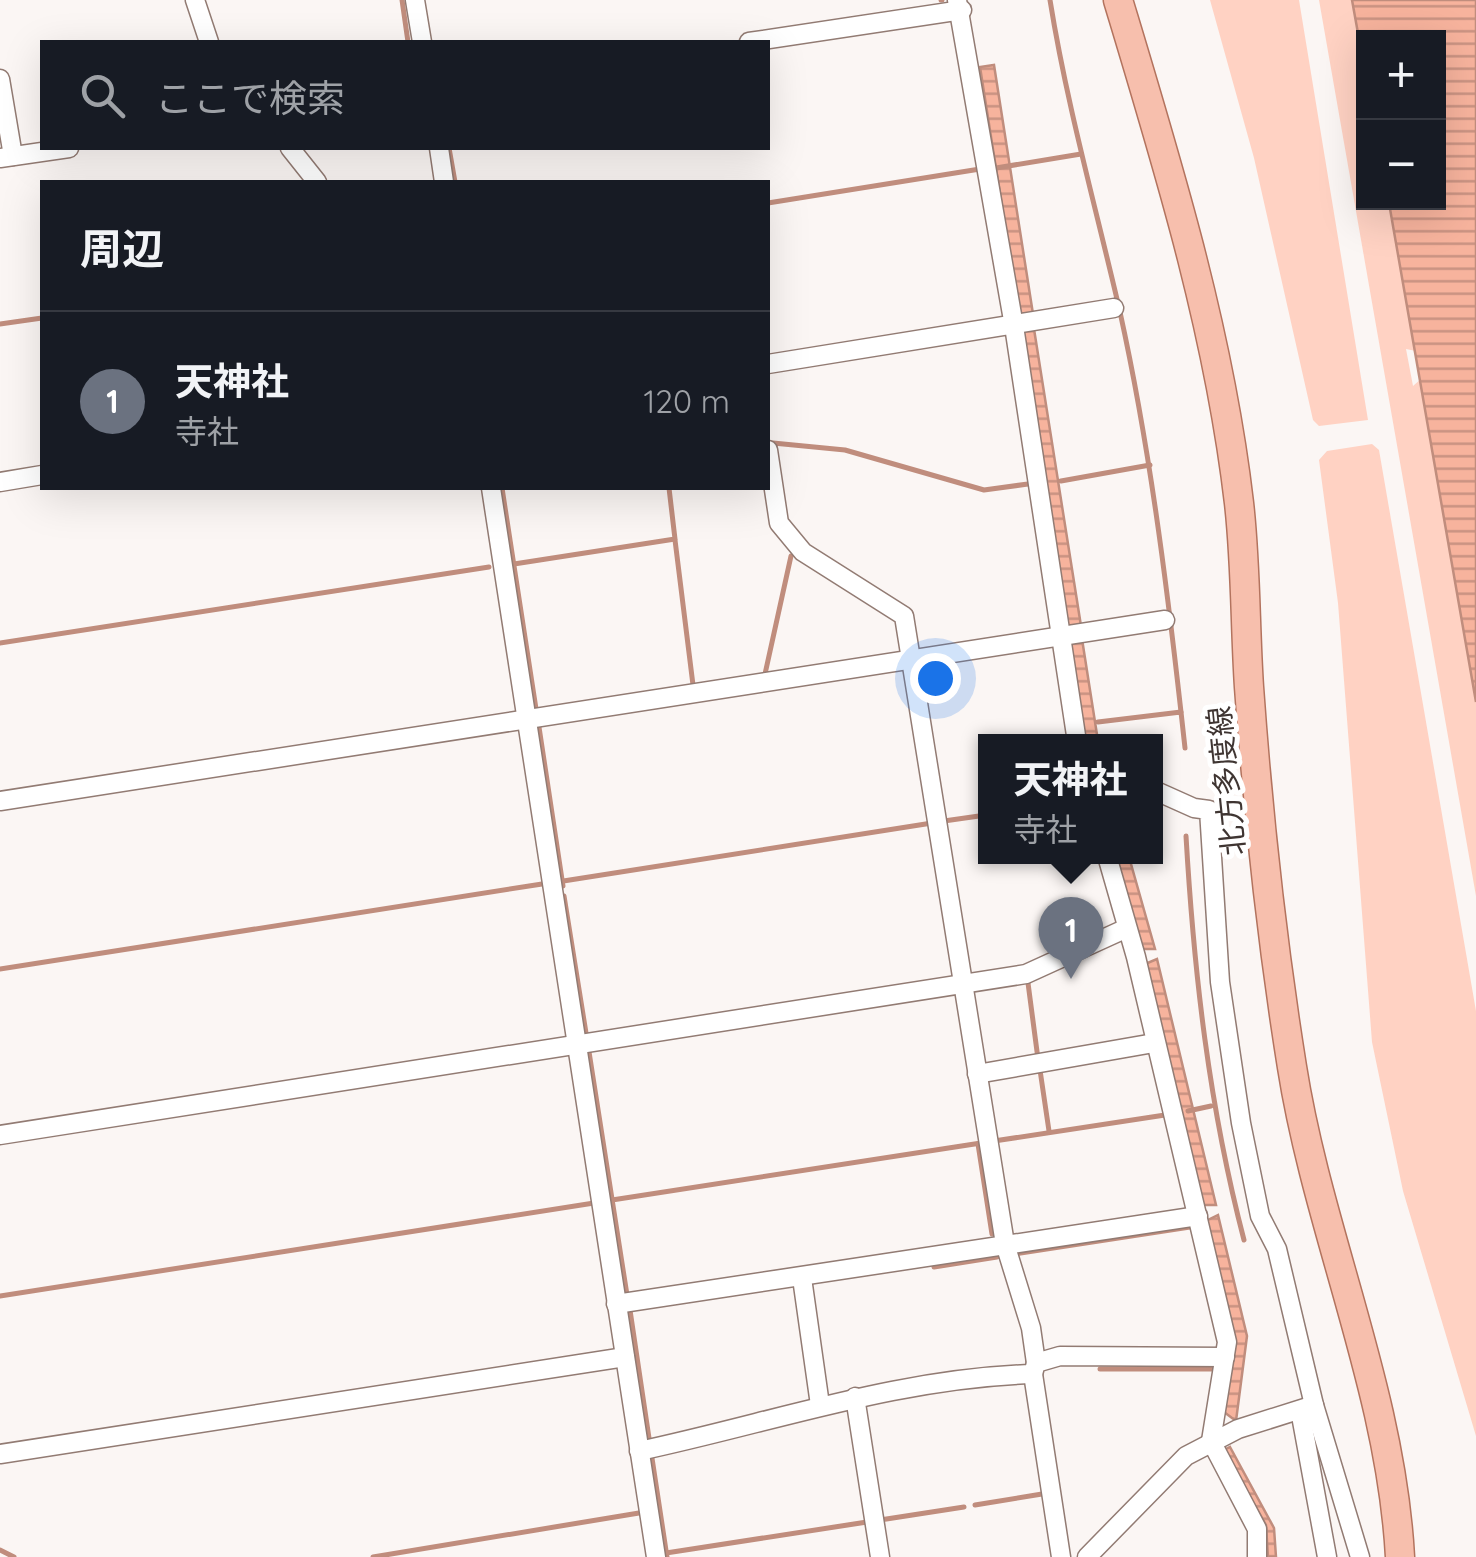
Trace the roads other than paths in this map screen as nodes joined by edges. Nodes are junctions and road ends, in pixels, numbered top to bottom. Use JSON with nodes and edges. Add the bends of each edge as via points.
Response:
{"nodes":[{"id":1,"x":195,"y":0,"type":"edge"},
{"id":2,"x":416,"y":0,"type":"edge"},
{"id":3,"x":1118,"y":0,"type":"edge"},
{"id":4,"x":960,"y":5,"type":"edge"},
{"id":5,"x":208,"y":40,"type":"edge"},
{"id":6,"x":422,"y":40,"type":"edge"},
{"id":7,"x":760,"y":40,"type":"edge"},
{"id":8,"x":0,"y":79,"type":"edge"},
{"id":9,"x":55,"y":150,"type":"edge"},
{"id":10,"x":292,"y":150,"type":"edge"},
{"id":11,"x":439,"y":150,"type":"edge"},
{"id":12,"x":7,"y":157,"type":"edge"},
{"id":13,"x":315,"y":180,"type":"edge"},
{"id":14,"x":444,"y":180,"type":"edge"},
{"id":15,"x":1114,"y":308,"type":"dead end"},
{"id":16,"x":1014,"y":326,"type":"junction"},
{"id":17,"x":770,"y":364,"type":"edge"},
{"id":18,"x":770,"y":463,"type":"edge"},
{"id":19,"x":40,"y":475,"type":"edge"},
{"id":20,"x":0,"y":482,"type":"edge"},
{"id":21,"x":491,"y":490,"type":"edge"},
{"id":22,"x":1165,"y":620,"type":"dead end"},
{"id":23,"x":1061,"y":637,"type":"junction"},
{"id":24,"x":912,"y":659,"type":"junction"},
{"id":25,"x":525,"y":719,"type":"junction"},
{"id":26,"x":1076,"y":734,"type":"edge"},
{"id":27,"x":1163,"y":793,"type":"edge"},
{"id":28,"x":0,"y":801,"type":"edge"},
{"id":29,"x":1109,"y":864,"type":"edge"},
{"id":30,"x":1127,"y":928,"type":"junction"},
{"id":31,"x":962,"y":985,"type":"junction"},
{"id":32,"x":1154,"y":1043,"type":"junction"},
{"id":33,"x":576,"y":1046,"type":"junction"},
{"id":34,"x":976,"y":1074,"type":"junction"},
{"id":35,"x":0,"y":1135,"type":"edge"},
{"id":36,"x":1198,"y":1216,"type":"junction"},
{"id":37,"x":1005,"y":1244,"type":"junction"},
{"id":38,"x":802,"y":1278,"type":"junction"},
{"id":39,"x":616,"y":1304,"type":"junction"},
{"id":40,"x":1225,"y":1356,"type":"junction"},
{"id":41,"x":624,"y":1357,"type":"junction"},
{"id":42,"x":1034,"y":1368,"type":"junction"},
{"id":43,"x":855,"y":1397,"type":"junction"},
{"id":44,"x":820,"y":1405,"type":"junction"},
{"id":45,"x":1307,"y":1408,"type":"junction"},
{"id":46,"x":1211,"y":1440,"type":"junction"},
{"id":47,"x":639,"y":1451,"type":"junction"},
{"id":48,"x":0,"y":1454,"type":"edge"},
{"id":49,"x":656,"y":1557,"type":"edge"},
{"id":50,"x":880,"y":1557,"type":"edge"},
{"id":51,"x":1061,"y":1557,"type":"edge"},
{"id":52,"x":1087,"y":1557,"type":"edge"},
{"id":53,"x":1257,"y":1557,"type":"edge"},
{"id":54,"x":1327,"y":1557,"type":"edge"},
{"id":55,"x":1360,"y":1557,"type":"edge"},
{"id":56,"x":1400,"y":1557,"type":"edge"}],
"edges":[{"from":1,"to":5,"type":"street"},
{"from":2,"to":6,"type":"street"},
{"from":3,"to":56,"type":"main road","name":"北方多度線","via":[[1190,240],[1220,389],[1240,504],[1250,690],[1292,1069],[1324,1218],[1371,1383]]},
{"from":4,"to":7,"type":"street"},
{"from":4,"to":16,"type":"street"},
{"from":8,"to":12,"type":"street"},
{"from":9,"to":12,"type":"street"},
{"from":10,"to":13,"type":"street"},
{"from":11,"to":14,"type":"street"},
{"from":15,"to":16,"type":"street"},
{"from":16,"to":17,"type":"street"},
{"from":16,"to":23,"type":"street"},
{"from":18,"to":24,"type":"street","via":[[779,523],[803,552],[904,616]]},
{"from":19,"to":20,"type":"street"},
{"from":21,"to":25,"type":"street"},
{"from":22,"to":23,"type":"street"},
{"from":23,"to":24,"type":"street"},
{"from":23,"to":26,"type":"street"},
{"from":24,"to":25,"type":"street"},
{"from":24,"to":31,"type":"street"},
{"from":25,"to":28,"type":"street"},
{"from":25,"to":33,"type":"street"},
{"from":27,"to":45,"type":"street","via":[[1209,810],[1220,982],[1241,1123],[1260,1216],[1277,1249]]},
{"from":29,"to":30,"type":"street"},
{"from":30,"to":31,"type":"street","via":[[1026,974]]},
{"from":30,"to":32,"type":"street"},
{"from":31,"to":33,"type":"street"},
{"from":31,"to":34,"type":"street"},
{"from":32,"to":34,"type":"street"},
{"from":32,"to":36,"type":"street"},
{"from":33,"to":35,"type":"street"},
{"from":33,"to":39,"type":"street"},
{"from":34,"to":37,"type":"street"},
{"from":36,"to":37,"type":"street"},
{"from":36,"to":40,"type":"street"},
{"from":37,"to":38,"type":"street"},
{"from":37,"to":42,"type":"street","via":[[1031,1328]]},
{"from":38,"to":39,"type":"street"},
{"from":38,"to":44,"type":"street"},
{"from":39,"to":41,"type":"street"},
{"from":40,"to":42,"type":"street","via":[[1060,1356]]},
{"from":40,"to":46,"type":"street"},
{"from":41,"to":47,"type":"street"},
{"from":41,"to":48,"type":"street"},
{"from":42,"to":43,"type":"street"},
{"from":42,"to":51,"type":"street"},
{"from":43,"to":44,"type":"street"},
{"from":43,"to":50,"type":"street"},
{"from":44,"to":47,"type":"street"},
{"from":45,"to":46,"type":"street"},
{"from":45,"to":54,"type":"street"},
{"from":45,"to":55,"type":"street"},
{"from":46,"to":52,"type":"street","via":[[1186,1456]]},
{"from":46,"to":53,"type":"street","via":[[1257,1529]]},
{"from":47,"to":49,"type":"street"}]}
